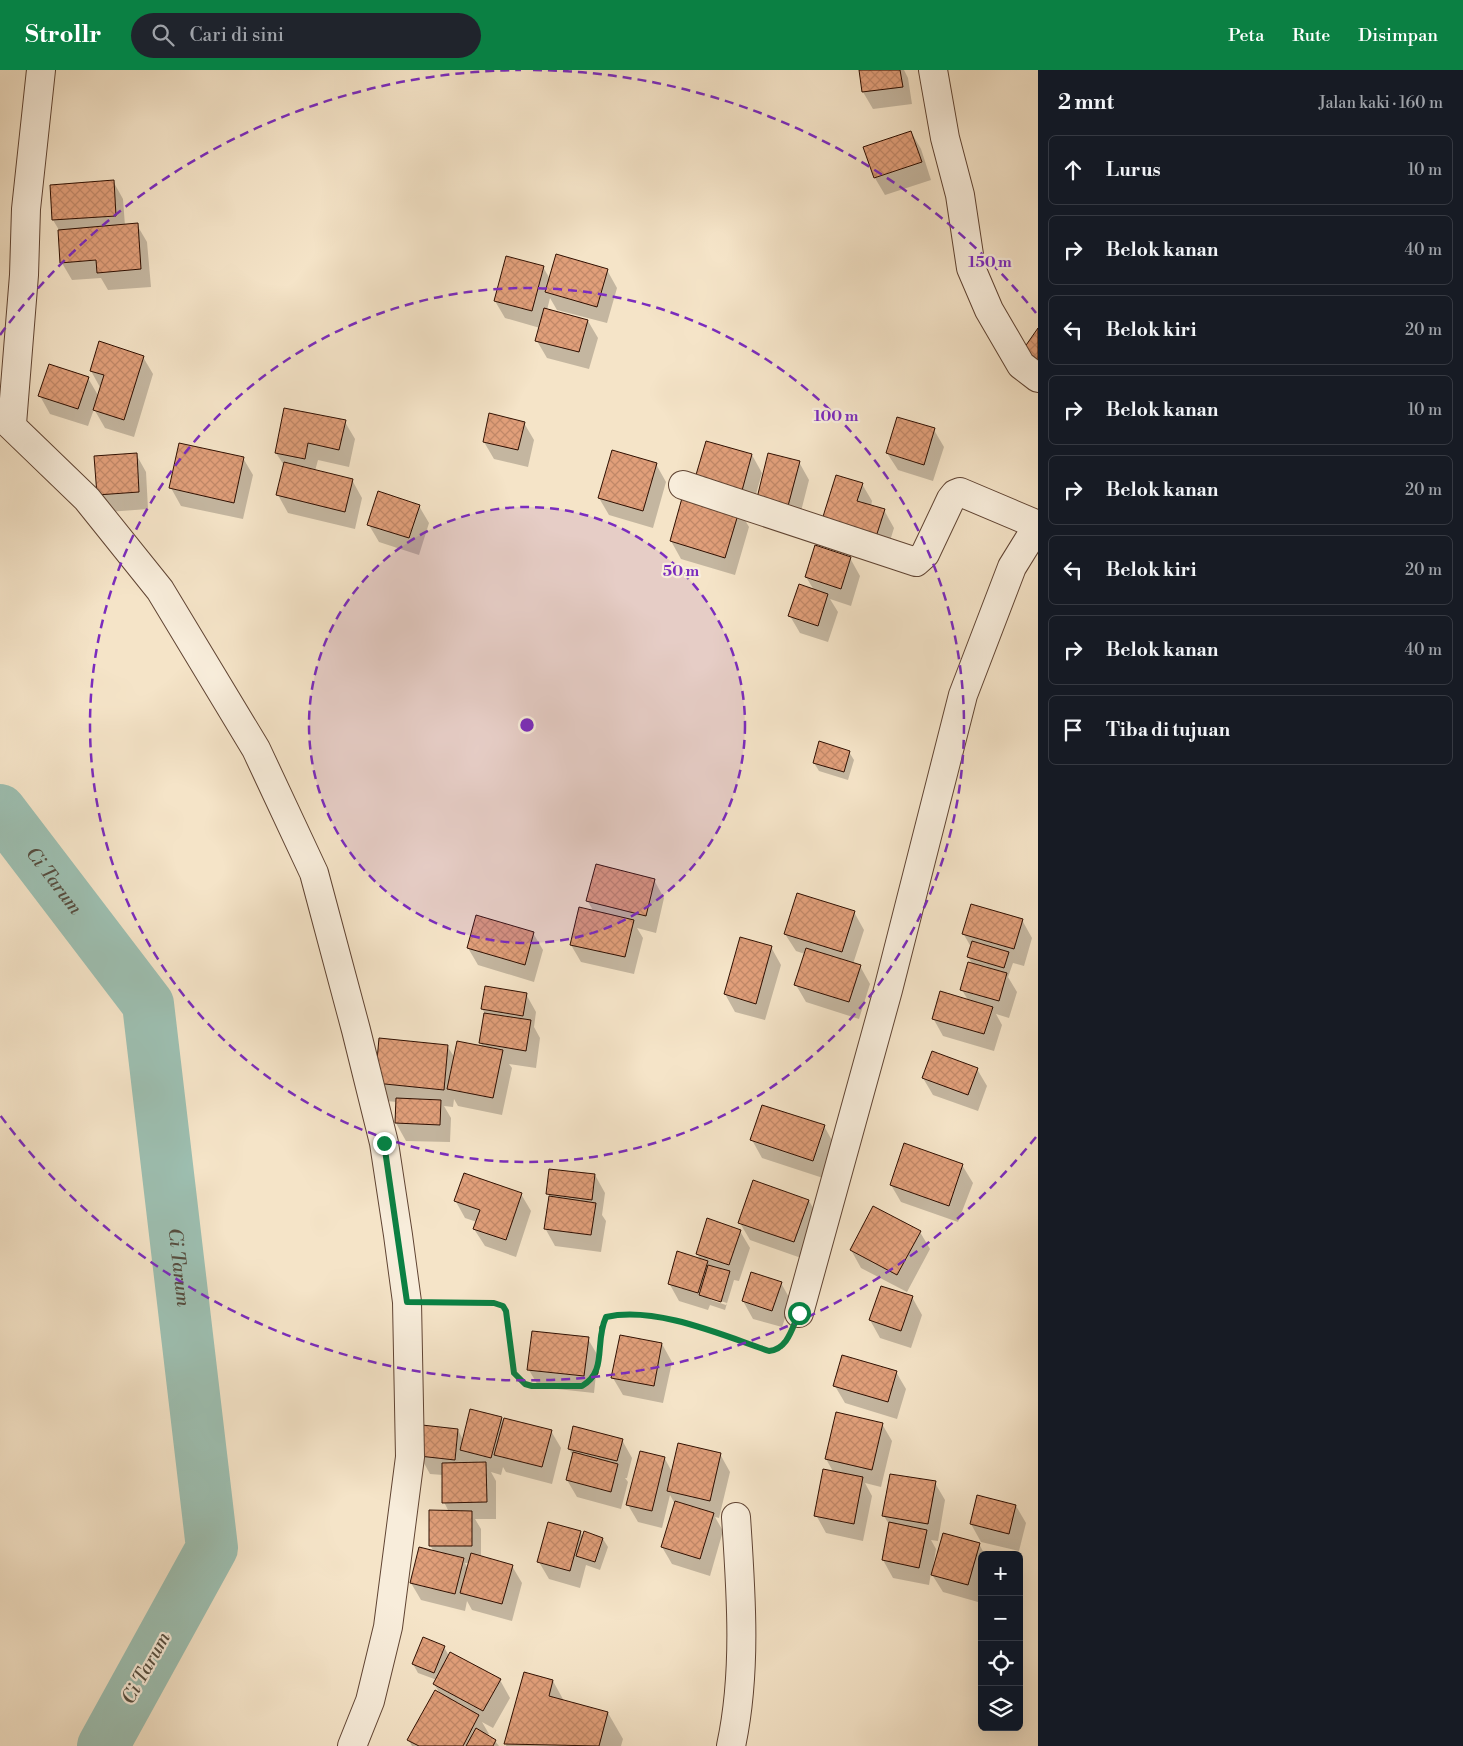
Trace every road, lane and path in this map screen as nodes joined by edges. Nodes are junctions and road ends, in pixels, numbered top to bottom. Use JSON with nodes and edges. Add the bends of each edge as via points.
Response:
{"nodes":[{"id":1,"x":41,"y":70,"type":"edge"},
{"id":2,"x":933,"y":70,"type":"edge"},
{"id":3,"x":1038,"y":378,"type":"edge"},
{"id":4,"x":6,"y":419,"type":"edge"},
{"id":5,"x":683,"y":485,"type":"dead end"},
{"id":6,"x":1038,"y":525,"type":"edge"},
{"id":7,"x":407,"y":1302,"type":"junction"},
{"id":8,"x":799,"y":1313,"type":"joint"},
{"id":9,"x":736,"y":1517,"type":"dead end"},
{"id":10,"x":352,"y":1746,"type":"edge"},
{"id":11,"x":730,"y":1746,"type":"edge"}],
"edges":[{"from":1,"to":4,"type":"street","via":[[26,210],[24,275]]},
{"from":2,"to":3,"type":"street","via":[[945,138],[960,195],[971,268],[989,310],[1021,365]]},
{"from":4,"to":7,"type":"street","via":[[87,499],[160,590],[256,749],[314,873],[384,1143]]},
{"from":5,"to":6,"type":"street","via":[[916,562],[925,554],[951,499],[960,492]]},
{"from":6,"to":8,"type":"street","via":[[1012,567],[963,695],[888,990]]},
{"from":7,"to":8,"type":"path","via":[[494,1303],[503,1306],[514,1373],[532,1386],[582,1386],[594,1378],[601,1327],[606,1317],[630,1315],[679,1321],[769,1351],[784,1345]]},
{"from":7,"to":10,"type":"street","via":[[409,1467],[388,1627],[370,1701]]},
{"from":9,"to":11,"type":"street","via":[[740,1674]]}]}
